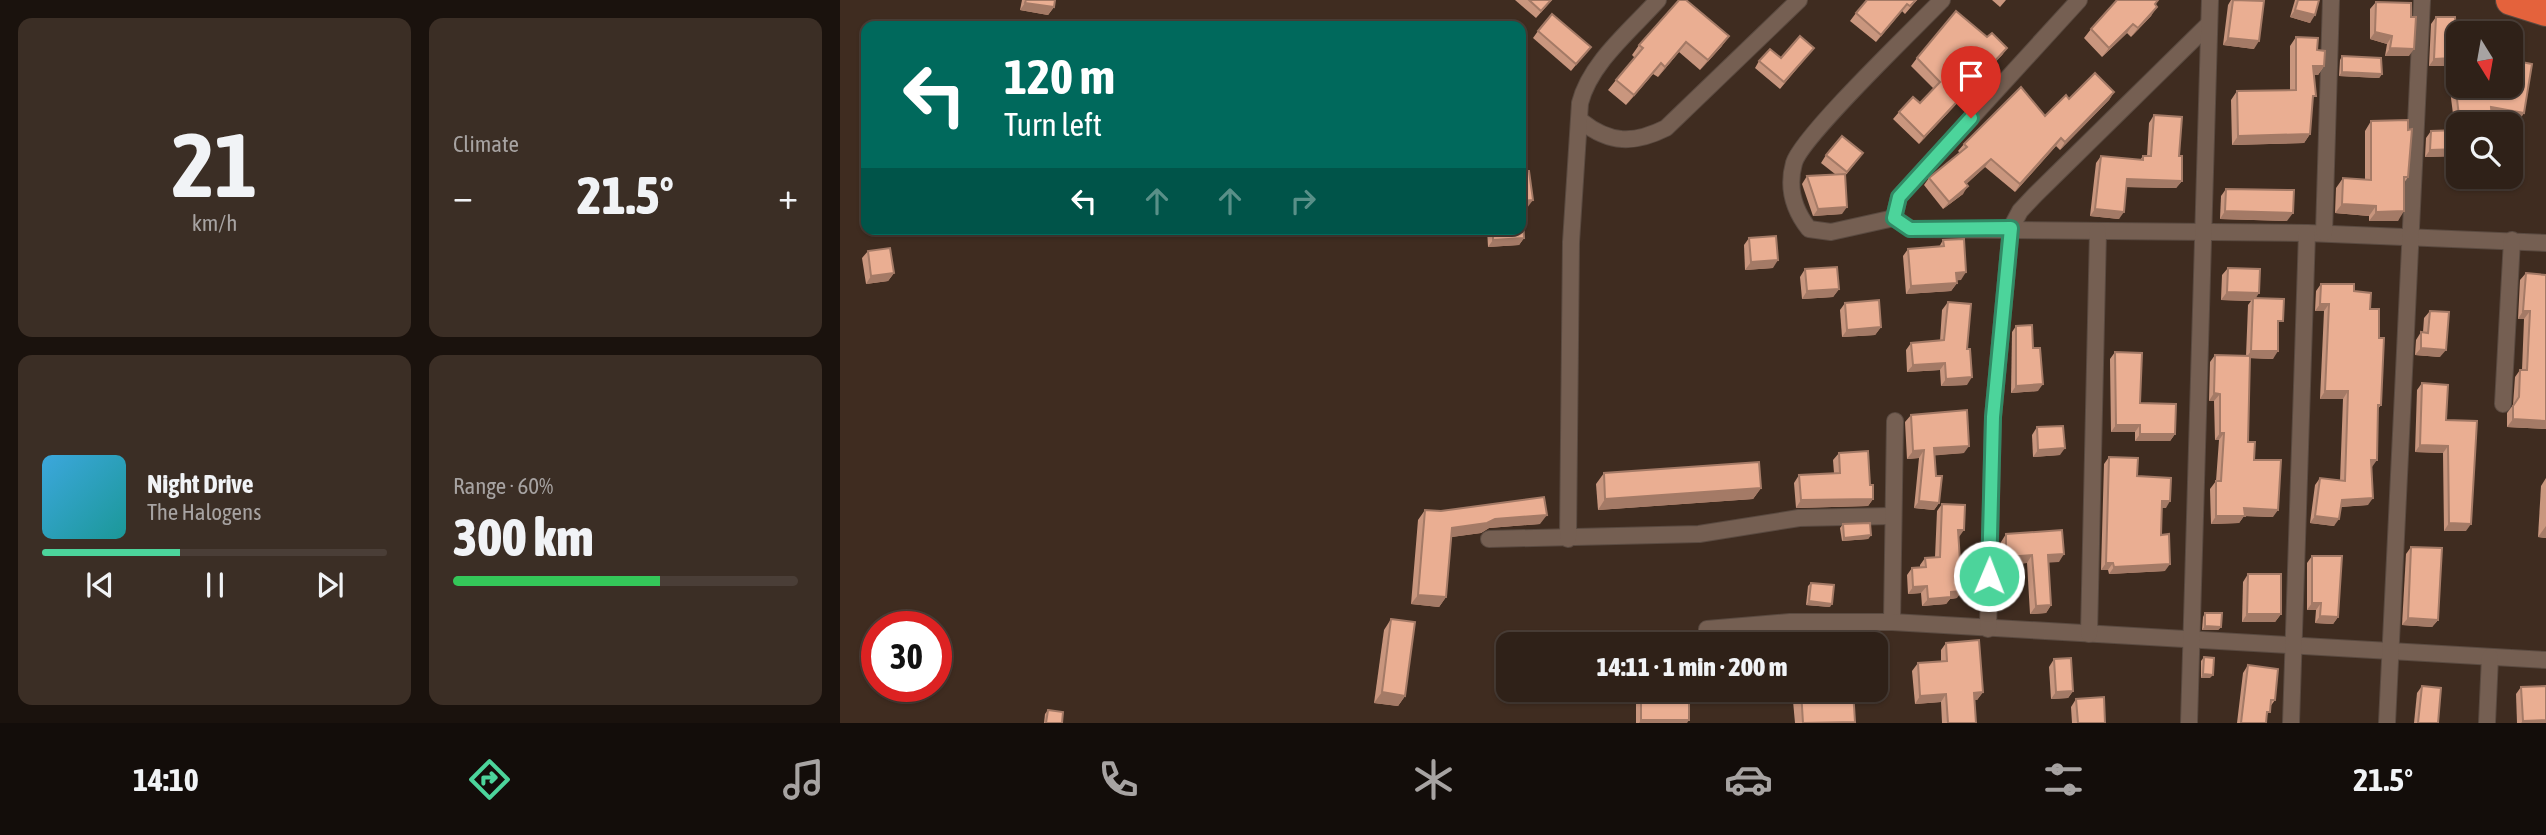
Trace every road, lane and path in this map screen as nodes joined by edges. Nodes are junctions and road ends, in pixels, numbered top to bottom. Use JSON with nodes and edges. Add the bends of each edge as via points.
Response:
{"nodes":[{"id":1,"x":1658,"y":0,"type":"edge"},
{"id":2,"x":1799,"y":0,"type":"edge"},
{"id":3,"x":1942,"y":0,"type":"edge"},
{"id":4,"x":2079,"y":0,"type":"edge"},
{"id":5,"x":2210,"y":0,"type":"edge"},
{"id":6,"x":2331,"y":0,"type":"edge"},
{"id":7,"x":2422,"y":0,"type":"edge"},
{"id":8,"x":2513,"y":0,"type":"edge"},
{"id":9,"x":2546,"y":11,"type":"edge"},
{"id":10,"x":2209,"y":24,"type":"junction"},
{"id":11,"x":1581,"y":121,"type":"junction"},
{"id":12,"x":1894,"y":218,"type":"junction"},
{"id":13,"x":2011,"y":228,"type":"junction"},
{"id":14,"x":2098,"y":231,"type":"junction"},
{"id":15,"x":2204,"y":232,"type":"junction"},
{"id":16,"x":2306,"y":233,"type":"junction"},
{"id":17,"x":2324,"y":233,"type":"junction"},
{"id":18,"x":2411,"y":236,"type":"junction"},
{"id":19,"x":2512,"y":240,"type":"junction"},
{"id":20,"x":2546,"y":243,"type":"edge"},
{"id":21,"x":2503,"y":404,"type":"dead end"},
{"id":22,"x":1895,"y":421,"type":"dead end"},
{"id":23,"x":1891,"y":516,"type":"junction"},
{"id":24,"x":1489,"y":539,"type":"dead end"},
{"id":25,"x":1568,"y":539,"type":"junction"},
{"id":26,"x":1892,"y":622,"type":"junction"},
{"id":27,"x":1707,"y":629,"type":"dead end"},
{"id":28,"x":1988,"y":629,"type":"junction"},
{"id":29,"x":2089,"y":634,"type":"junction"},
{"id":30,"x":2192,"y":639,"type":"junction"},
{"id":31,"x":2293,"y":643,"type":"junction"},
{"id":32,"x":2390,"y":650,"type":"junction"},
{"id":33,"x":2490,"y":657,"type":"junction"},
{"id":34,"x":2546,"y":660,"type":"edge"},
{"id":35,"x":2189,"y":723,"type":"edge"},
{"id":36,"x":2291,"y":723,"type":"edge"},
{"id":37,"x":2388,"y":723,"type":"edge"},
{"id":38,"x":2487,"y":723,"type":"edge"}],
"edges":[{"from":1,"to":11,"type":"street","via":[[1584,88]]},
{"from":2,"to":11,"type":"street","via":[[1666,128],[1630,141],[1611,139]]},
{"from":3,"to":12,"type":"street","via":[[1814,134],[1794,161],[1791,190],[1797,213],[1809,229],[1831,232]]},
{"from":4,"to":12,"type":"street","via":[[1899,197]]},
{"from":5,"to":10,"type":"street"},
{"from":6,"to":17,"type":"street"},
{"from":7,"to":18,"type":"street"},
{"from":8,"to":9,"type":"highway"},
{"from":10,"to":13,"type":"street","via":[[2035,195]]},
{"from":10,"to":15,"type":"street"},
{"from":11,"to":25,"type":"street","via":[[1571,242]]},
{"from":12,"to":13,"type":"street","via":[[1910,229]]},
{"from":13,"to":14,"type":"street"},
{"from":13,"to":28,"type":"street","via":[[1993,417]]},
{"from":14,"to":15,"type":"street"},
{"from":14,"to":29,"type":"street"},
{"from":15,"to":16,"type":"street"},
{"from":15,"to":30,"type":"street"},
{"from":16,"to":17,"type":"street"},
{"from":16,"to":31,"type":"street"},
{"from":17,"to":18,"type":"street"},
{"from":18,"to":19,"type":"street"},
{"from":18,"to":32,"type":"street"},
{"from":19,"to":20,"type":"street"},
{"from":19,"to":21,"type":"street"},
{"from":22,"to":23,"type":"street"},
{"from":23,"to":25,"type":"street","via":[[1799,518],[1699,534]]},
{"from":23,"to":26,"type":"street"},
{"from":24,"to":25,"type":"street"},
{"from":26,"to":27,"type":"street","via":[[1790,622]]},
{"from":26,"to":28,"type":"street"},
{"from":28,"to":29,"type":"street"},
{"from":29,"to":30,"type":"street"},
{"from":30,"to":31,"type":"street"},
{"from":30,"to":35,"type":"street"},
{"from":31,"to":32,"type":"street"},
{"from":31,"to":36,"type":"street"},
{"from":32,"to":33,"type":"street"},
{"from":32,"to":37,"type":"street"},
{"from":33,"to":34,"type":"street"},
{"from":33,"to":38,"type":"street"}]}
